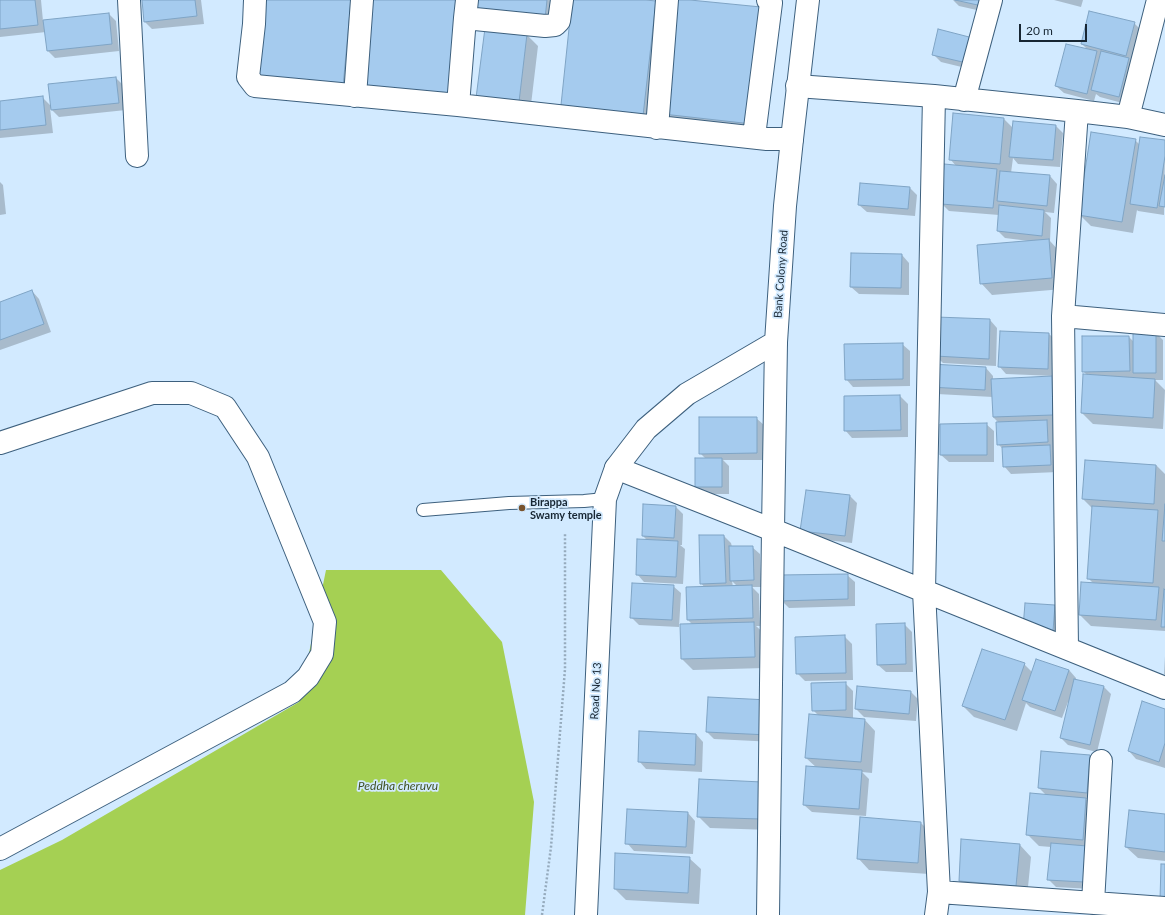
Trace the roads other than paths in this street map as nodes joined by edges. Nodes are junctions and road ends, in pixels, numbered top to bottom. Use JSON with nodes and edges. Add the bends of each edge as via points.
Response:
{"nodes":[{"id":1,"x":128,"y":0,"type":"edge"},
{"id":2,"x":255,"y":0,"type":"edge"},
{"id":3,"x":362,"y":0,"type":"edge"},
{"id":4,"x":562,"y":0,"type":"edge"},
{"id":5,"x":667,"y":0,"type":"edge"},
{"id":6,"x":768,"y":0,"type":"edge"},
{"id":7,"x":808,"y":0,"type":"edge"},
{"id":8,"x":991,"y":0,"type":"edge"},
{"id":9,"x":1158,"y":0,"type":"edge"},
{"id":10,"x":466,"y":9,"type":"edge"},
{"id":11,"x":797,"y":86,"type":"junction"},
{"id":12,"x":355,"y":96,"type":"junction"},
{"id":13,"x":934,"y":96,"type":"junction"},
{"id":14,"x":964,"y":100,"type":"junction"},
{"id":15,"x":458,"y":105,"type":"junction"},
{"id":16,"x":1077,"y":111,"type":"junction"},
{"id":17,"x":1128,"y":117,"type":"junction"},
{"id":18,"x":1165,"y":125,"type":"edge"},
{"id":19,"x":657,"y":128,"type":"junction"},
{"id":20,"x":754,"y":136,"type":"junction"},
{"id":21,"x":792,"y":139,"type":"junction"},
{"id":22,"x":137,"y":156,"type":"dead end"},
{"id":23,"x":1063,"y":316,"type":"junction"},
{"id":24,"x":1165,"y":325,"type":"edge"},
{"id":25,"x":776,"y":342,"type":"junction"},
{"id":26,"x":0,"y":443,"type":"edge"},
{"id":27,"x":616,"y":468,"type":"junction"},
{"id":28,"x":605,"y":499,"type":"junction"},
{"id":29,"x":423,"y":510,"type":"dead end"},
{"id":30,"x":773,"y":530,"type":"junction"},
{"id":31,"x":924,"y":591,"type":"junction"},
{"id":32,"x":1068,"y":648,"type":"junction"},
{"id":33,"x":1165,"y":688,"type":"edge"},
{"id":34,"x":1101,"y":761,"type":"dead end"},
{"id":35,"x":0,"y":849,"type":"edge"},
{"id":36,"x":939,"y":892,"type":"junction"},
{"id":37,"x":1093,"y":903,"type":"junction"},
{"id":38,"x":1165,"y":908,"type":"edge"},
{"id":39,"x":586,"y":915,"type":"edge"},
{"id":40,"x":768,"y":915,"type":"edge"},
{"id":41,"x":936,"y":915,"type":"edge"}],
"edges":[{"from":1,"to":22,"type":"street"},
{"from":2,"to":12,"type":"street","via":[[248,77],[255,86]]},
{"from":3,"to":12,"type":"street"},
{"from":4,"to":10,"type":"street","via":[[559,21],[555,25],[545,26]]},
{"from":5,"to":19,"type":"street"},
{"from":6,"to":20,"type":"street","via":[[771,3]]},
{"from":7,"to":11,"type":"street","name":"Bank Colony Road"},
{"from":8,"to":14,"type":"street"},
{"from":9,"to":17,"type":"street"},
{"from":10,"to":15,"type":"street"},
{"from":11,"to":13,"type":"street"},
{"from":11,"to":21,"type":"street","name":"Bank Colony Road"},
{"from":12,"to":15,"type":"street"},
{"from":13,"to":14,"type":"street"},
{"from":13,"to":31,"type":"street"},
{"from":14,"to":16,"type":"street"},
{"from":15,"to":19,"type":"street"},
{"from":16,"to":17,"type":"street"},
{"from":16,"to":23,"type":"street"},
{"from":17,"to":18,"type":"street"},
{"from":19,"to":20,"type":"street"},
{"from":20,"to":21,"type":"street"},
{"from":21,"to":25,"type":"street","name":"Bank Colony Road"},
{"from":23,"to":24,"type":"street"},
{"from":23,"to":32,"type":"street"},
{"from":25,"to":27,"type":"street","via":[[687,394],[646,429]]},
{"from":25,"to":30,"type":"street","name":"Bank Colony Road"},
{"from":26,"to":35,"type":"street","via":[[152,393],[191,393],[225,408],[258,457],[325,622],[322,654],[308,676],[292,692]]},
{"from":27,"to":28,"type":"street","name":"Road No 13"},
{"from":27,"to":30,"type":"street"},
{"from":28,"to":29,"type":"lane"},
{"from":28,"to":39,"type":"street","name":"Road No 13"},
{"from":30,"to":31,"type":"street"},
{"from":30,"to":40,"type":"street","name":"Bank Colony Road"},
{"from":31,"to":32,"type":"street"},
{"from":31,"to":36,"type":"street"},
{"from":32,"to":33,"type":"street"},
{"from":34,"to":37,"type":"street"},
{"from":36,"to":37,"type":"street"},
{"from":36,"to":41,"type":"street"},
{"from":37,"to":38,"type":"street"}]}
